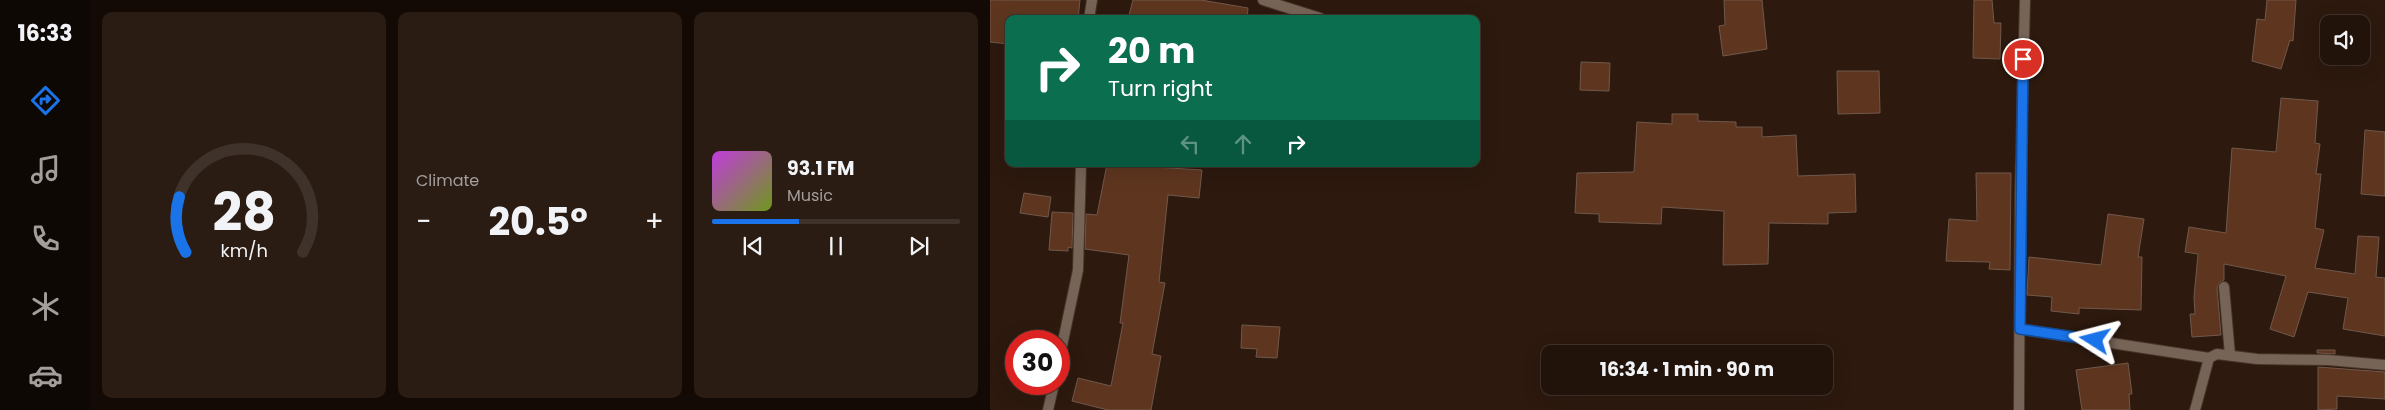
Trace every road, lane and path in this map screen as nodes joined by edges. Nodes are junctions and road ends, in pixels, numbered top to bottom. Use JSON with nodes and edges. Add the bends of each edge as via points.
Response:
{"nodes":[{"id":1,"x":1092,"y":0,"type":"edge"},
{"id":2,"x":1262,"y":0,"type":"edge"},
{"id":3,"x":2025,"y":0,"type":"edge"},
{"id":4,"x":1090,"y":15,"type":"edge"},
{"id":5,"x":1310,"y":15,"type":"edge"},
{"id":6,"x":1081,"y":167,"type":"edge"},
{"id":7,"x":2224,"y":287,"type":"dead end"},
{"id":8,"x":2020,"y":329,"type":"junction"},
{"id":9,"x":1065,"y":330,"type":"edge"},
{"id":10,"x":2230,"y":355,"type":"junction"},
{"id":11,"x":2209,"y":358,"type":"junction"},
{"id":12,"x":2385,"y":365,"type":"edge"},
{"id":13,"x":1051,"y":395,"type":"edge"},
{"id":14,"x":1048,"y":410,"type":"edge"},
{"id":15,"x":2019,"y":410,"type":"edge"},
{"id":16,"x":2195,"y":410,"type":"edge"}],
"edges":[{"from":1,"to":4,"type":"street"},
{"from":2,"to":5,"type":"street"},
{"from":3,"to":8,"type":"street"},
{"from":6,"to":9,"type":"street","via":[[1078,270]]},
{"from":7,"to":10,"type":"street"},
{"from":8,"to":11,"type":"street"},
{"from":8,"to":15,"type":"street"},
{"from":10,"to":11,"type":"street","via":[[2217,354]]},
{"from":10,"to":12,"type":"street"},
{"from":11,"to":16,"type":"street"},
{"from":13,"to":14,"type":"street"}]}
